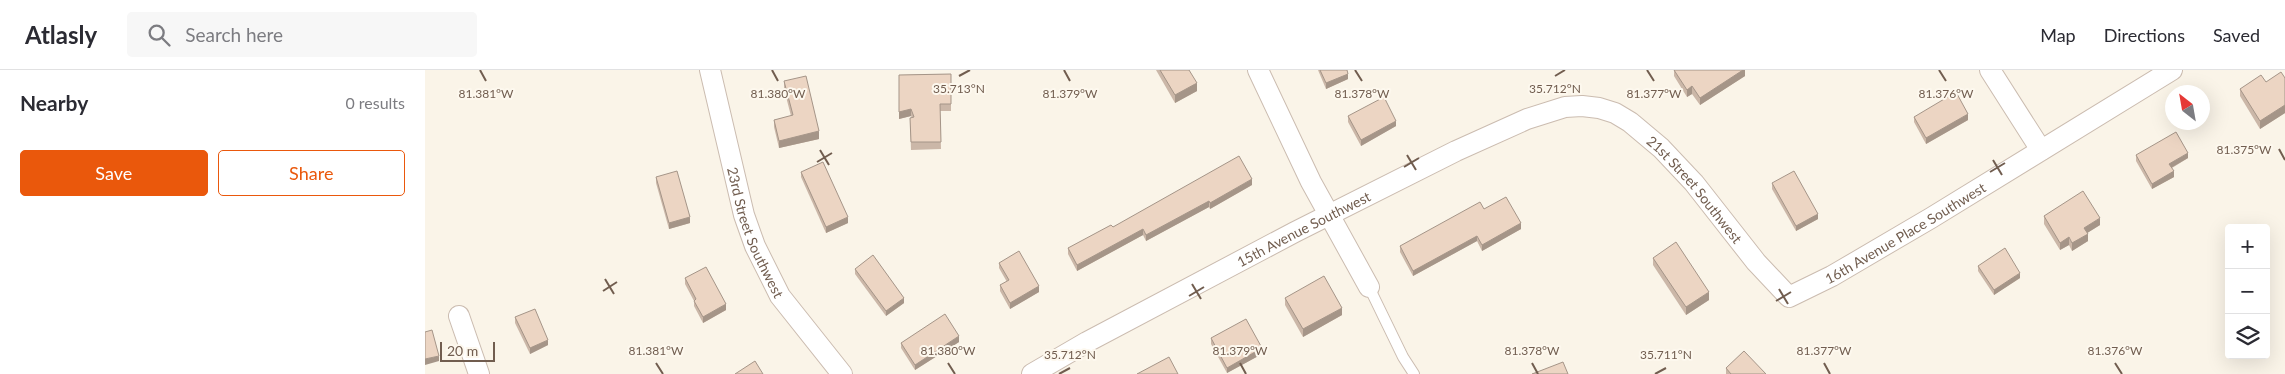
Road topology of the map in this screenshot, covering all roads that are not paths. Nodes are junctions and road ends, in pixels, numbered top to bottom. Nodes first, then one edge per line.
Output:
1 (710, 70) edge
2 (1258, 70) edge
3 (1990, 70) edge
4 (2172, 70) edge
5 (1582, 106) joint
6 (2041, 150) junction
7 (1329, 215) junction
8 (1369, 287) joint
9 (1789, 297) joint
10 (459, 316) dead end
11 (479, 374) edge
12 (843, 374) edge
13 (1032, 374) edge
14 (1414, 374) edge

1 - 12 street, 23rd Street Southwest
2 - 7 street
3 - 6 street
4 - 6 street, 16th Avenue Place Southwest
5 - 7 street, 15th Avenue Southwest
5 - 9 street, 21st Street Southwest
6 - 9 street, 16th Avenue Place Southwest
7 - 8 street
7 - 13 street, 15th Avenue Southwest
8 - 14 lane
10 - 11 street

